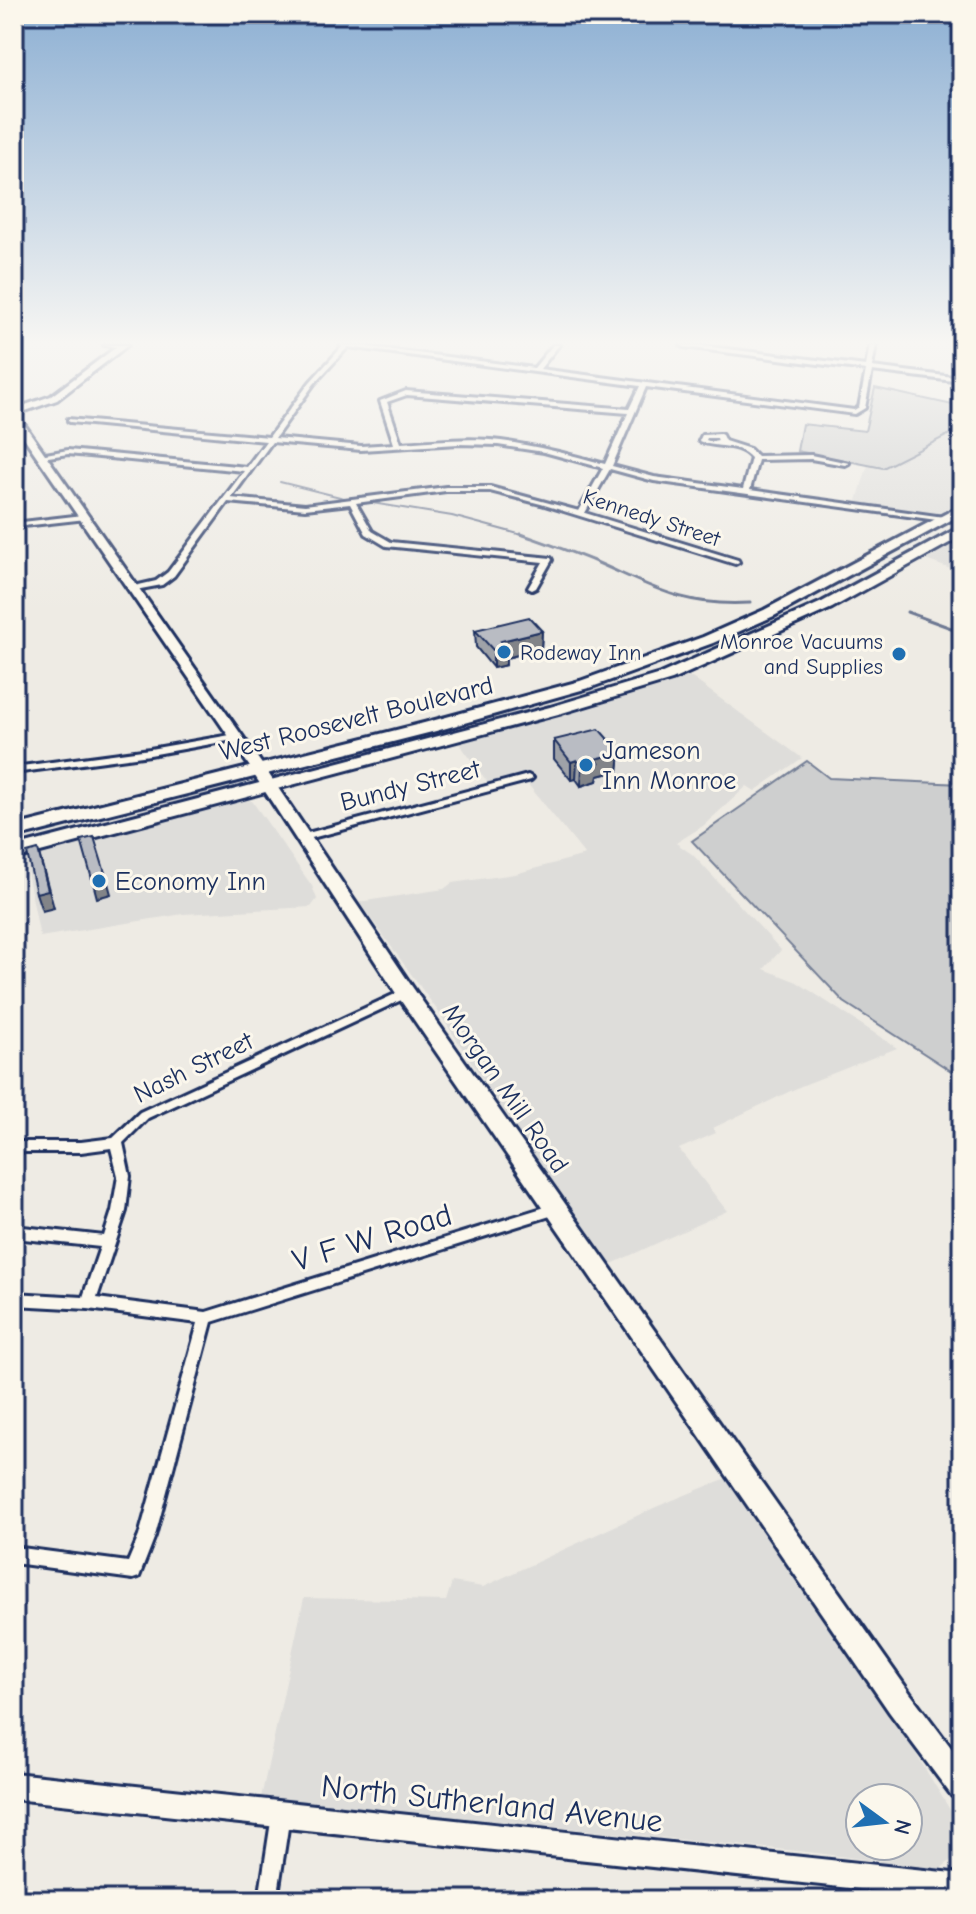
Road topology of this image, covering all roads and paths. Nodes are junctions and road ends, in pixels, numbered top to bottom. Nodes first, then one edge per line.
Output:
1 (28, 434) edge
2 (213, 434) edge
3 (274, 434) edge
4 (394, 434) edge
5 (621, 434) edge
6 (270, 440) junction
7 (722, 442) dead end
8 (398, 446) junction
9 (42, 456) junction
10 (755, 458) junction
11 (845, 463) dead end
12 (608, 466) junction
13 (248, 469) junction
14 (746, 492) junction
15 (225, 500) junction
16 (353, 503) junction
17 (962, 509) edge
18 (581, 514) junction
19 (83, 517) junction
20 (944, 519) junction
21 (14, 525) edge
22 (962, 530) edge
23 (902, 542) junction
24 (735, 562) dead end
25 (865, 583) junction
26 (532, 588) dead end
27 (133, 589) junction
28 (816, 610) junction
29 (236, 737) junction
30 (14, 770) edge
31 (264, 778) junction
32 (528, 778) dead end
33 (14, 832) edge
34 (304, 837) junction
35 (14, 853) edge
36 (406, 993) junction
37 (116, 1142) junction
38 (14, 1147) edge
39 (555, 1209) junction
40 (14, 1232) edge
41 (108, 1242) junction
42 (14, 1299) edge
43 (88, 1303) junction
44 (206, 1318) junction
45 (14, 1555) edge
46 (14, 1786) edge
47 (962, 1786) edge
48 (281, 1815) junction
49 (962, 1887) edge
50 (268, 1900) edge

1 - 9 main road, Morgan Mill Road
2 - 6 street
3 - 6 street
4 - 8 street
5 - 12 street
6 - 8 street
6 - 13 street
7 - 10 street
8 - 12 street
9 - 13 street
9 - 19 main road, Morgan Mill Road
10 - 11 street
10 - 14 street
12 - 14 street
12 - 18 street
13 - 15 street
14 - 20 street
15 - 16 street, Kennedy Street
15 - 27 street
16 - 18 street, Kennedy Street
16 - 26 street
17 - 20 highway, West Roosevelt Boulevard
18 - 24 street, Kennedy Street
19 - 21 street
19 - 27 main road, Morgan Mill Road
20 - 23 highway, West Roosevelt Boulevard
20 - 25 highway
22 - 25 highway, West Roosevelt Boulevard
23 - 28 highway
23 - 31 highway, West Roosevelt Boulevard
25 - 28 highway, West Roosevelt Boulevard
27 - 29 main road, Morgan Mill Road
28 - 31 highway, West Roosevelt Boulevard
29 - 30 street
29 - 31 main road, Morgan Mill Road
31 - 33 highway, West Roosevelt Boulevard
31 - 34 main road, Morgan Mill Road
31 - 35 highway, West Roosevelt Boulevard
32 - 34 street, Bundy Street
34 - 36 main road, Morgan Mill Road
36 - 37 street, Nash Street
36 - 39 main road, Morgan Mill Road
37 - 38 street
37 - 41 street
39 - 44 street, V F W Road
39 - 47 main road, Morgan Mill Road
40 - 41 street
41 - 43 street
42 - 43 street
43 - 44 street
44 - 45 street
46 - 48 main road, North Sutherland Avenue
48 - 49 main road, North Sutherland Avenue
48 - 50 street

